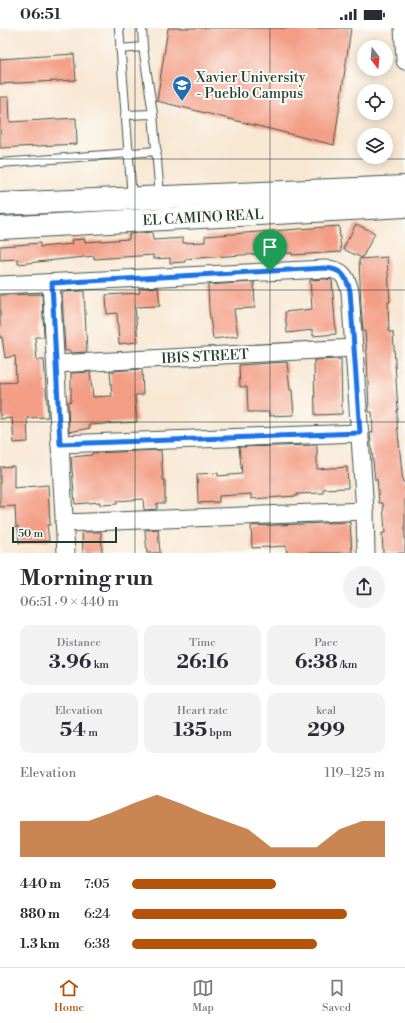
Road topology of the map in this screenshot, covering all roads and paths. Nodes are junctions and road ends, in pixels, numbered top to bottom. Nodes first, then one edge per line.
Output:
1 (119, 28) edge
2 (142, 28) edge
3 (403, 28) edge
4 (143, 47) junction
5 (120, 49) junction
6 (405, 61) edge
7 (125, 114) junction
8 (153, 114) junction
9 (157, 151) junction
10 (128, 153) junction
11 (0, 162) edge
12 (405, 193) edge
13 (160, 196) junction
14 (132, 198) junction
15 (0, 204) edge
16 (206, 206) junction
17 (0, 228) edge
18 (52, 283) junction
19 (0, 285) edge
20 (354, 348) junction
21 (56, 364) junction
22 (360, 433) junction
23 (60, 444) junction
24 (365, 511) junction
25 (64, 523) junction
26 (66, 553) edge
27 (366, 553) edge

1 - 5 lane
2 - 4 lane
3 - 6 street
4 - 5 lane
4 - 8 lane
5 - 7 lane
7 - 8 lane
7 - 10 lane
8 - 9 lane
9 - 10 lane
9 - 13 lane
10 - 11 lane
10 - 14 lane
12 - 16 street, EL CAMINO REAL
13 - 14 street, EL CAMINO REAL
13 - 16 street, EL CAMINO REAL
14 - 15 street, EL CAMINO REAL
16 - 17 street, EL CAMINO REAL
18 - 19 street
18 - 20 street
18 - 21 street
20 - 21 street, IBIS STREET
20 - 22 street
21 - 23 street
22 - 23 street
22 - 24 street
23 - 25 street
24 - 25 street
24 - 27 street
25 - 26 street

